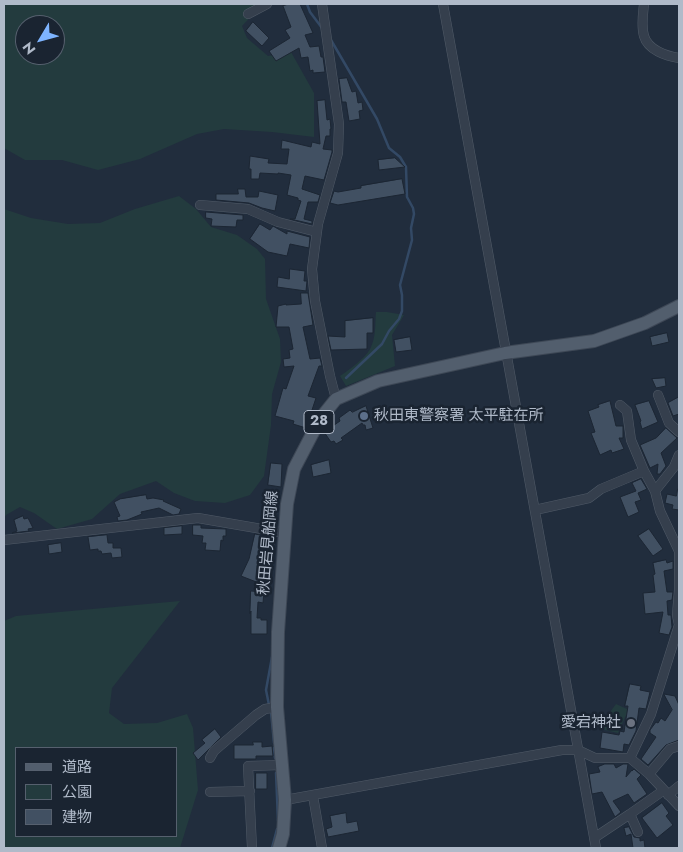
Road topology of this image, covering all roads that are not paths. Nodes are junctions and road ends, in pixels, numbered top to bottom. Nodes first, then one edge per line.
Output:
1 (268, 4) edge
2 (322, 4) edge
3 (443, 4) edge
4 (644, 4) edge
5 (248, 14) dead end
6 (679, 58) edge
7 (200, 205) dead end
8 (316, 232) junction
9 (679, 307) edge
10 (505, 353) junction
11 (658, 395) dead end
12 (336, 399) junction
13 (620, 405) dead end
14 (679, 432) edge
15 (679, 455) edge
16 (644, 471) junction
17 (656, 491) junction
18 (535, 510) junction
19 (285, 533) junction
20 (4, 540) edge
21 (679, 625) edge
22 (277, 708) junction
23 (679, 746) edge
24 (578, 750) junction
25 (210, 758) dead end
26 (630, 758) junction
27 (282, 765) junction
28 (649, 774) junction
29 (679, 786) edge
30 (250, 791) junction
31 (210, 792) dead end
32 (666, 793) junction
33 (312, 796) junction
34 (285, 800) junction
35 (679, 806) edge
36 (630, 814) junction
37 (638, 832) dead end
38 (594, 838) junction
39 (252, 848) edge
40 (279, 848) edge
41 (322, 848) edge
42 (596, 848) edge

1 - 5 street
2 - 8 street
3 - 10 street
4 - 6 street
7 - 8 street
8 - 12 street
9 - 10 main road, 秋田岩見船岡線 / 28
10 - 12 main road, 秋田岩見船岡線 / 28
10 - 18 street
11 - 14 street
12 - 19 main road, 秋田岩見船岡線 / 28
13 - 16 street
15 - 17 street
16 - 17 street
16 - 18 street
17 - 21 street
18 - 24 street
19 - 20 street
19 - 22 main road, 秋田岩見船岡線 / 28
21 - 26 street
22 - 25 street
22 - 27 main road, 秋田岩見船岡線 / 28
23 - 28 street
24 - 26 street
24 - 33 street
24 - 38 street
26 - 28 street
27 - 30 street
27 - 34 main road, 秋田岩見船岡線 / 28
28 - 32 street
29 - 32 street
30 - 31 street
30 - 39 street
32 - 35 street
32 - 36 street
33 - 34 street
33 - 41 street
34 - 40 main road, 秋田岩見船岡線 / 28
36 - 37 street
36 - 38 street
38 - 42 street

